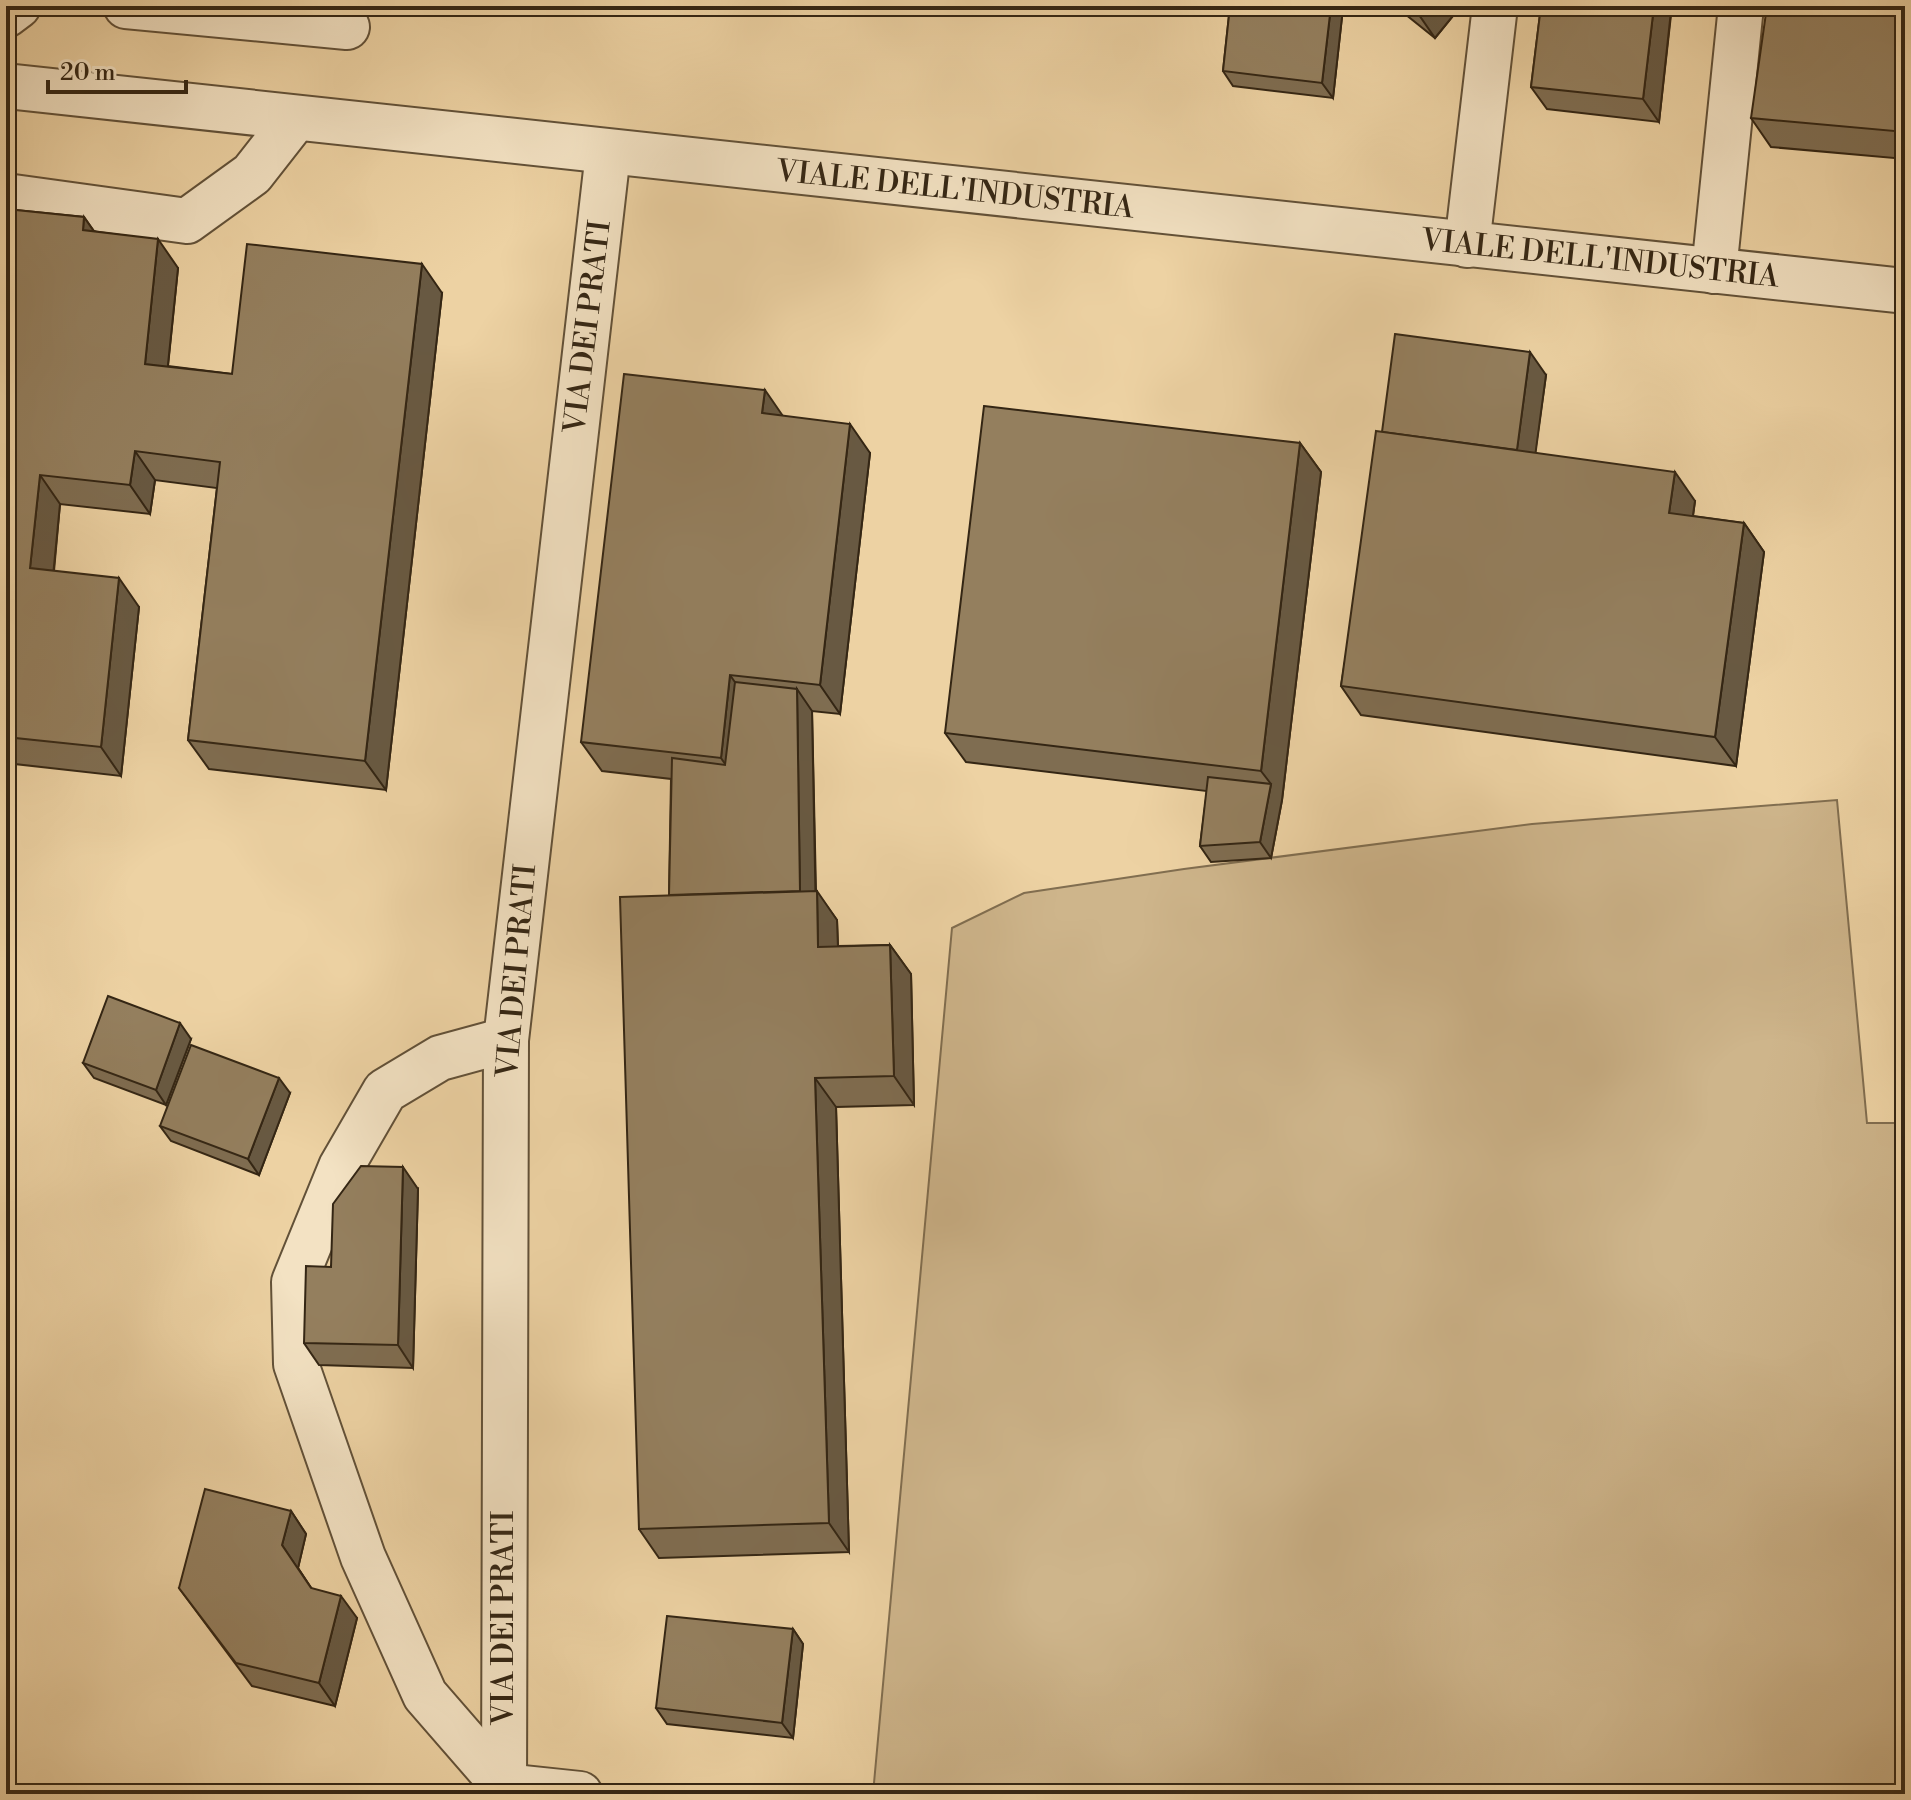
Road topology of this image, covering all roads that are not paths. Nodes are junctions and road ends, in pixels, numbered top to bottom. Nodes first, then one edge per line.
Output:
1 (18, 6) edge
2 (126, 6) edge
3 (1495, 6) edge
4 (1741, 6) edge
5 (6, 15) edge
6 (347, 27) dead end
7 (6, 86) edge
8 (295, 119) junction
9 (608, 153) junction
10 (6, 196) edge
11 (1467, 245) junction
12 (1714, 271) junction
13 (1905, 291) edge
14 (506, 1040) junction
15 (504, 1790) edge
16 (580, 1794) edge

1 - 5 street
2 - 6 street
3 - 11 street
4 - 12 street
7 - 8 street, VIALE DELL'INDUSTRIA
8 - 9 street, VIALE DELL'INDUSTRIA
8 - 10 street
9 - 11 street, VIALE DELL'INDUSTRIA
9 - 14 street, VIA DEI PRATI
11 - 12 street, VIALE DELL'INDUSTRIA
12 - 13 street, VIALE DELL'INDUSTRIA
14 - 15 street, VIA DEI PRATI
14 - 15 street
15 - 16 street

